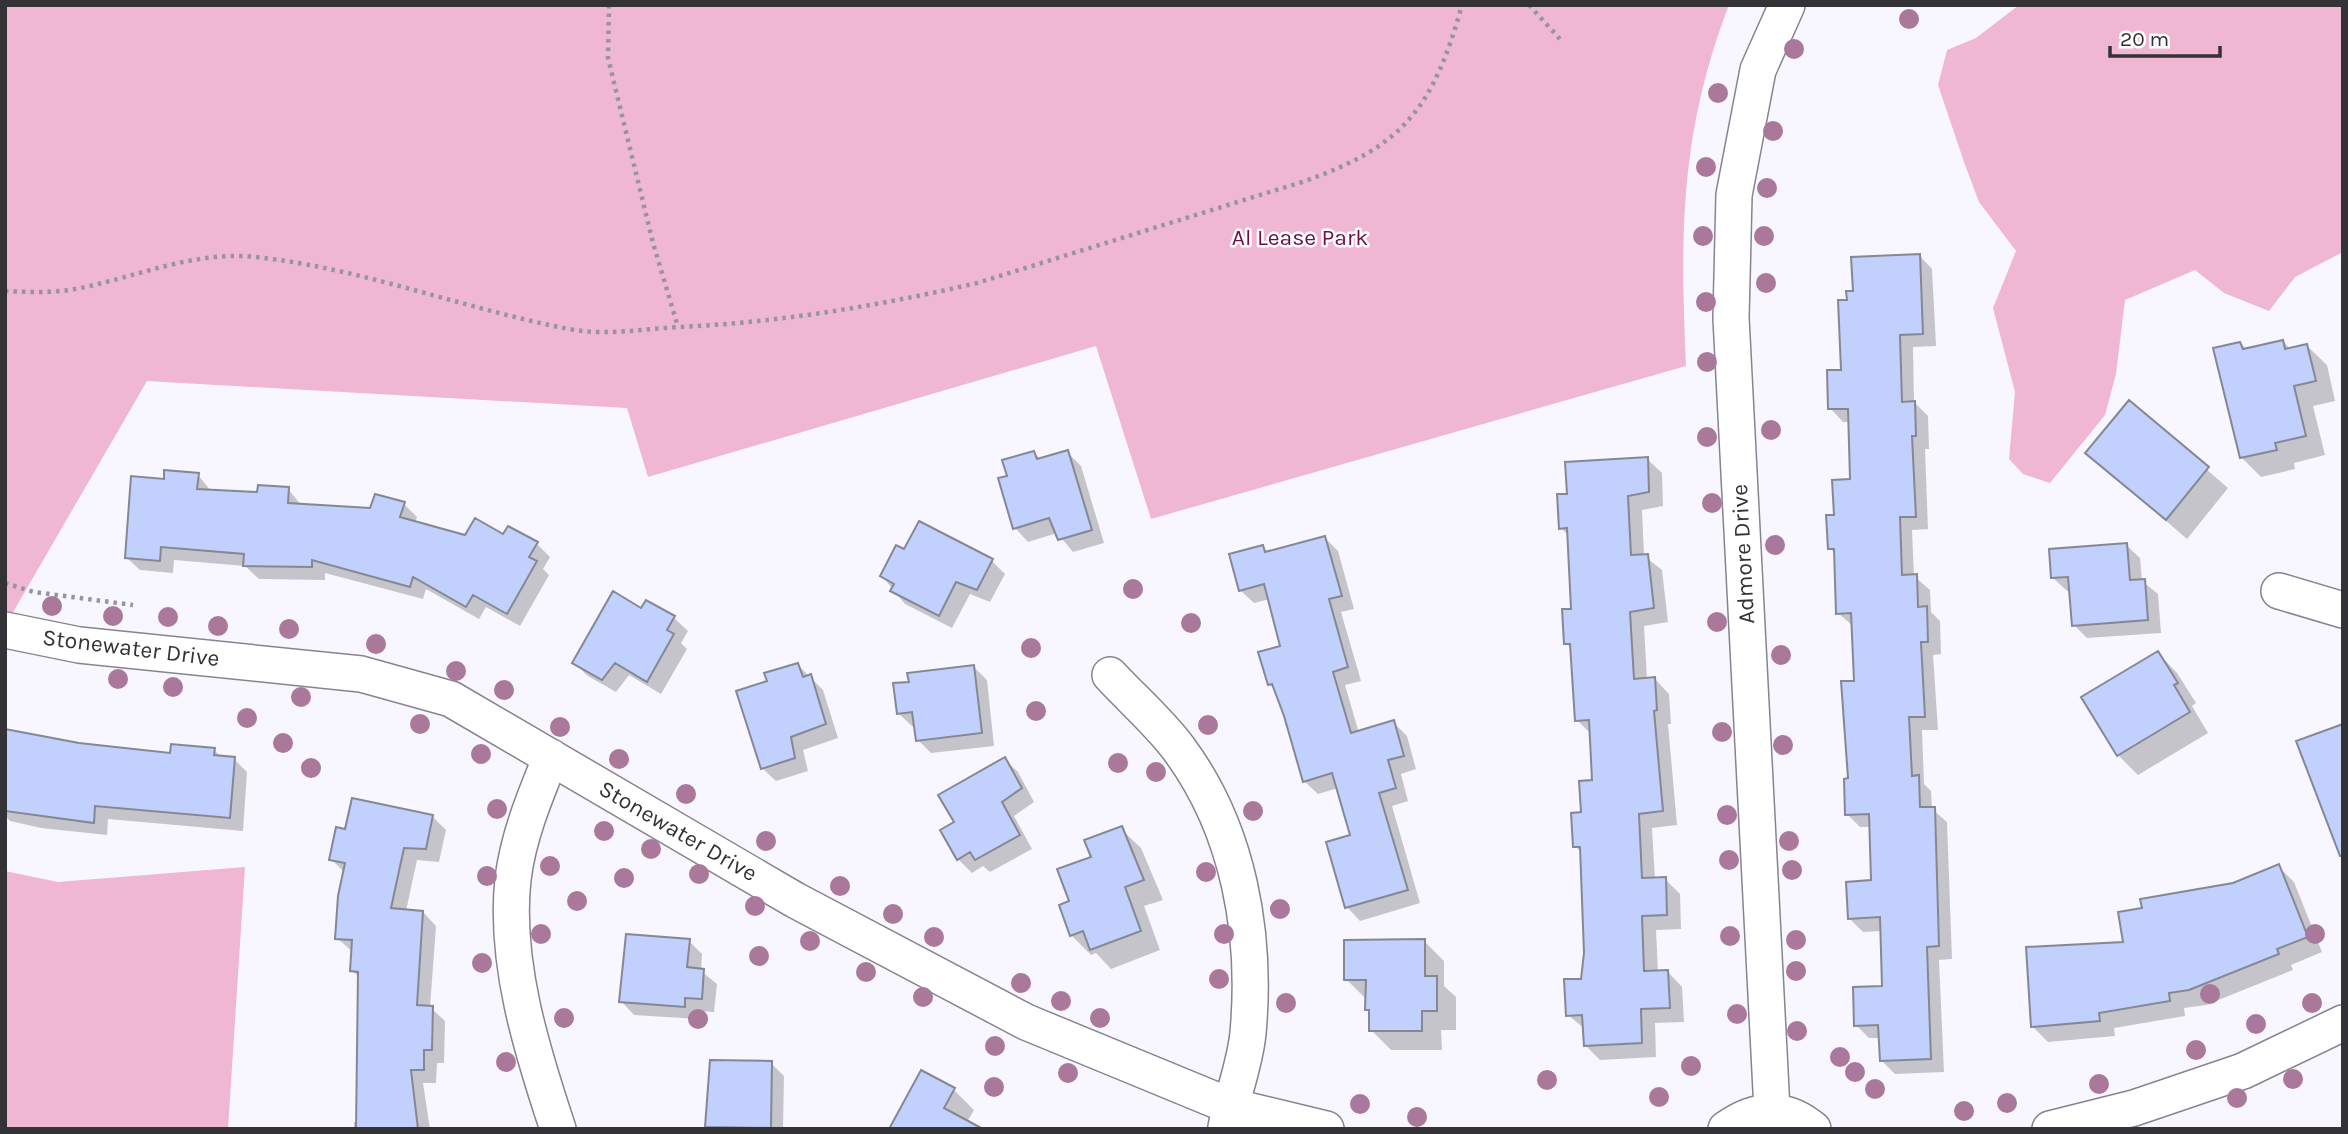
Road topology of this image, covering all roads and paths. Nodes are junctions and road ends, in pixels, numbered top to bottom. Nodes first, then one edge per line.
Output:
1 (609, 5) edge
2 (1462, 5) edge
3 (1529, 5) edge
4 (1787, 5) edge
5 (1560, 39) dead end
6 (5, 291) edge
7 (678, 327) junction
8 (5, 583) edge
9 (2279, 591) dead end
10 (133, 605) dead end
11 (2343, 610) edge
12 (5, 629) edge
13 (1110, 675) dead end
14 (551, 757) junction
15 (2343, 1023) edge
16 (1772, 1110) junction
17 (1228, 1117) edge
18 (558, 1129) edge
19 (1325, 1129) edge
20 (1726, 1129) edge
21 (1813, 1129) edge
22 (2050, 1129) edge

1 - 7 path
2 - 7 path
3 - 5 path
4 - 16 street, Admore Drive
6 - 7 path
8 - 10 path
9 - 11 street
12 - 14 street, Stonewater Drive
13 - 17 street
14 - 17 street, Stonewater Drive
14 - 18 street
15 - 22 street
16 - 20 street
16 - 21 street
17 - 19 street, Stonewater Drive

